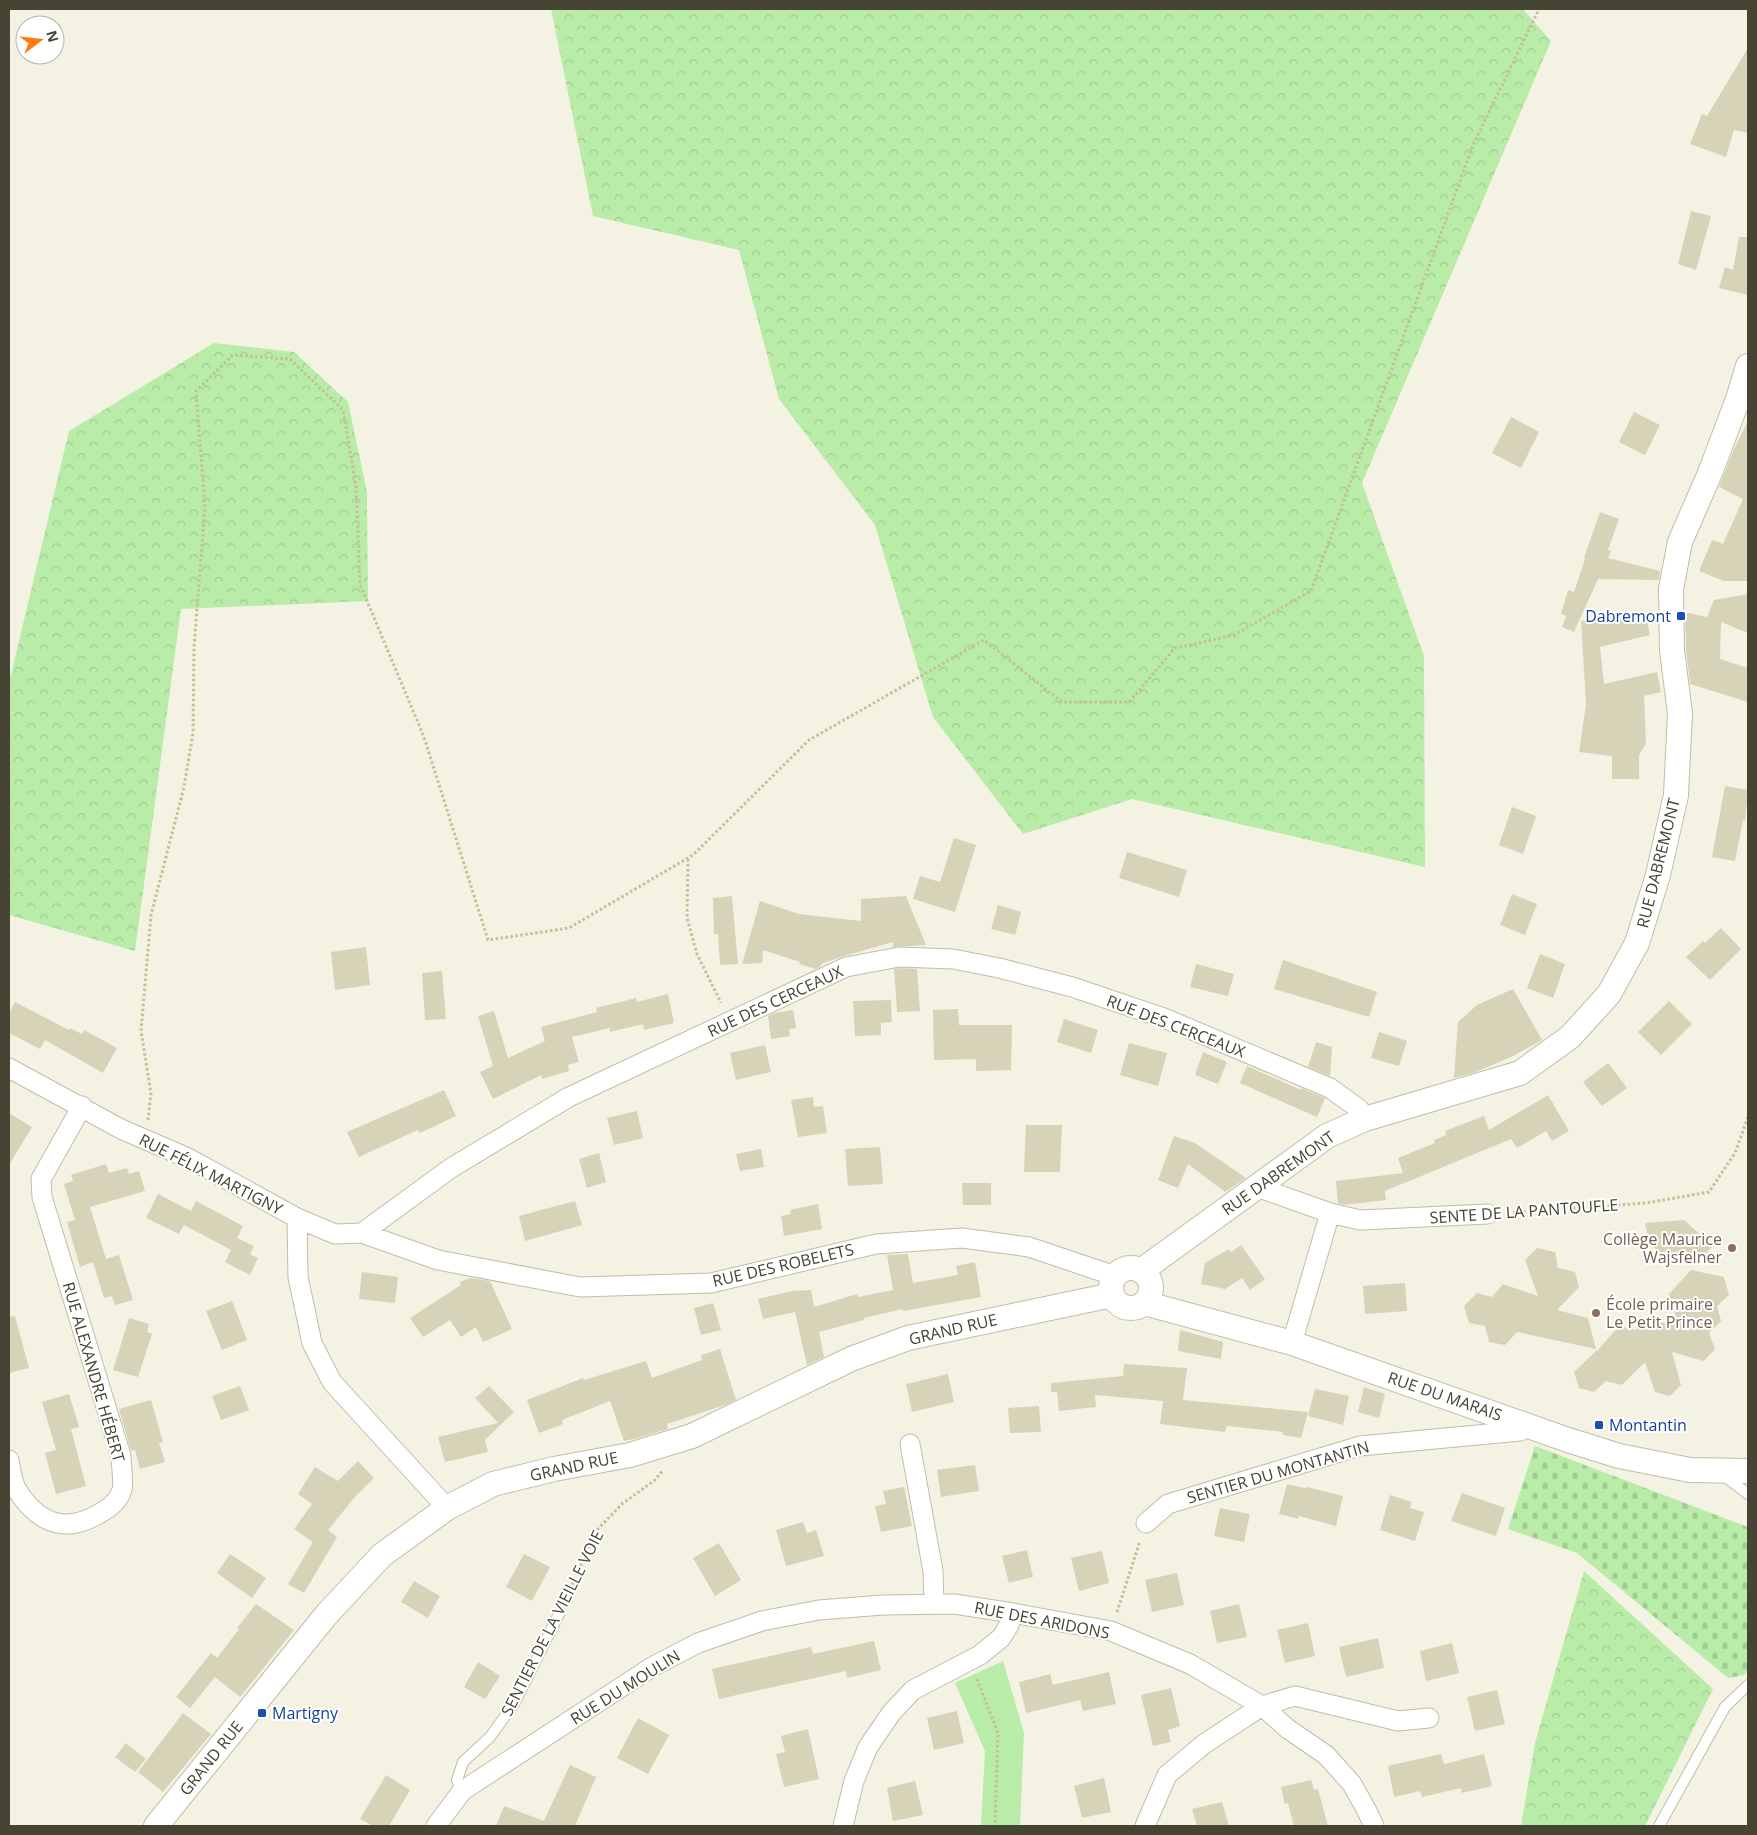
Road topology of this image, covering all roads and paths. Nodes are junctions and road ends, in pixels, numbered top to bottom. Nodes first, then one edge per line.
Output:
1 (1539, 9) edge
2 (1748, 366) edge
3 (1743, 402) edge
4 (688, 858) junction
5 (729, 1022) junction
6 (9, 1068) edge
7 (82, 1106) junction
8 (1748, 1117) edge
9 (1365, 1119) junction
10 (146, 1140) junction
11 (1257, 1187) junction
12 (1330, 1213) junction
13 (1488, 1214) joint
14 (297, 1218) junction
15 (362, 1233) junction
16 (1141, 1271) junction
17 (1114, 1285) junction
18 (1144, 1303) junction
19 (1292, 1343) junction
20 (1530, 1426) junction
21 (680, 1439) junction
22 (910, 1444) dead end
23 (9, 1460) edge
24 (1716, 1471) junction
25 (1748, 1471) edge
26 (1748, 1494) edge
27 (447, 1508) junction
28 (1146, 1523) joint
29 (934, 1603) junction
30 (560, 1612) joint
31 (1013, 1613) junction
32 (1111, 1631) junction
33 (970, 1660) junction
34 (1748, 1685) edge
35 (1262, 1706) junction
36 (1429, 1718) dead end
37 (462, 1791) junction
38 (156, 1826) edge
39 (436, 1826) edge
40 (843, 1826) edge
41 (995, 1826) edge
42 (1145, 1826) edge
43 (1374, 1826) edge
44 (1659, 1826) edge

1 - 4 path
2 - 3 street, RUE DABREMONT
3 - 9 street, RUE DABREMONT
4 - 5 path
4 - 10 path
5 - 9 street, RUE DES CERCEAUX
5 - 15 street, RUE DES CERCEAUX
6 - 7 street, RUE FÉLIX MARTIGNY
7 - 10 street, RUE FÉLIX MARTIGNY
7 - 23 street, RUE ALEXANDRE HÉBERT
8 - 13 path, SENTE DE LA PANTOUFLE
9 - 11 street, RUE DABREMONT
10 - 14 street, RUE FÉLIX MARTIGNY
11 - 12 street, SENTE DE LA PANTOUFLE
11 - 16 street, RUE DABREMONT
12 - 13 street, SENTE DE LA PANTOUFLE
12 - 19 street
14 - 15 street
14 - 27 street, RUE FÉLIX MARTIGNY
15 - 17 street, RUE DES ROBELETS
16 - 17 street
16 - 18 street
17 - 18 street
17 - 21 street, GRAND RUE
18 - 19 street, RUE DU MARAIS
19 - 20 street, RUE DU MARAIS
20 - 24 street, RUE DU MARAIS
20 - 28 street, SENTIER DU MONTANTIN
21 - 27 street, GRAND RUE
21 - 30 path, SENTIER DE LA VIEILLE VOIE
22 - 29 street
24 - 25 street, RUE DU MARAIS
24 - 26 lane
27 - 38 street, GRAND RUE
28 - 32 path
29 - 31 street, RUE DES ARIDONS
29 - 37 street, RUE DU MOULIN
30 - 37 lane, SENTIER DE LA VIEILLE VOIE
31 - 32 street, RUE DES ARIDONS
31 - 33 street
32 - 35 street, RUE DES ARIDONS
33 - 40 street
33 - 41 path
34 - 44 lane
35 - 36 street
35 - 42 street
35 - 43 street, RUE DES ARIDONS
37 - 39 street, RUE DU MOULIN

